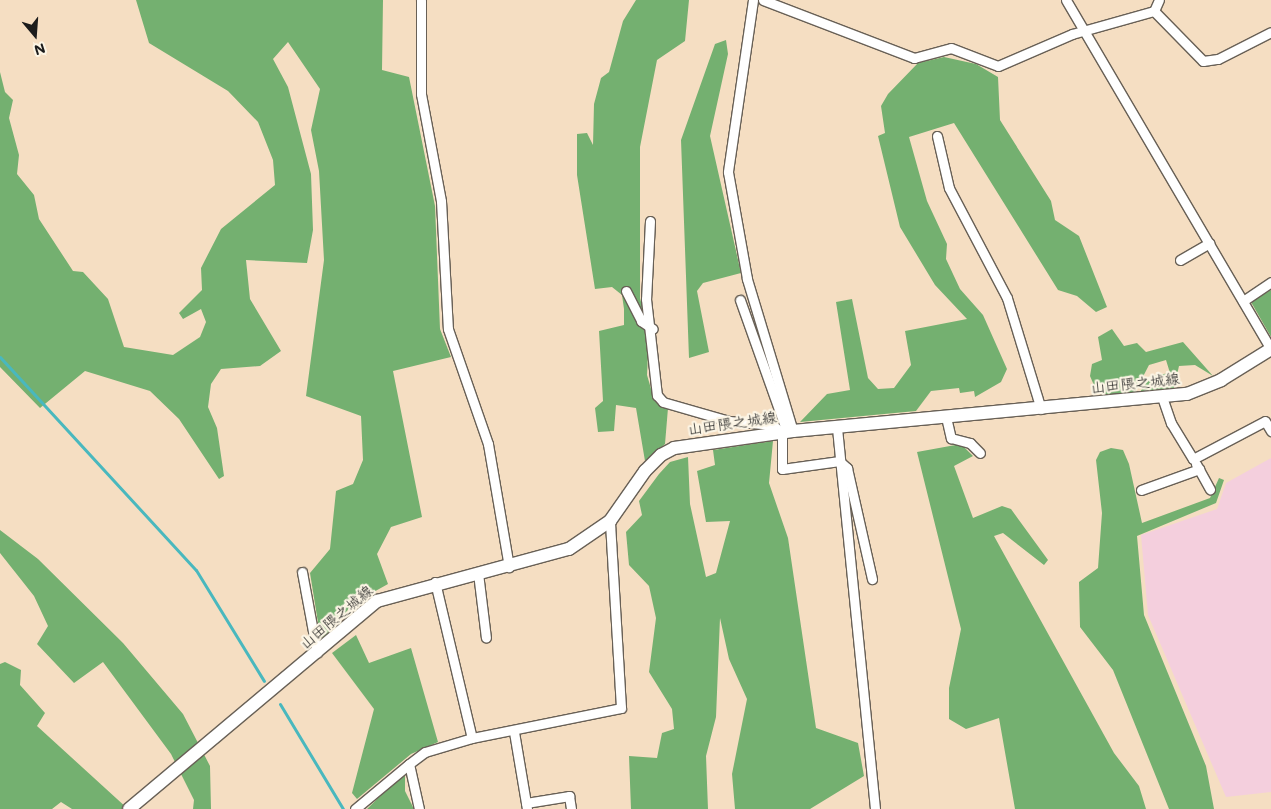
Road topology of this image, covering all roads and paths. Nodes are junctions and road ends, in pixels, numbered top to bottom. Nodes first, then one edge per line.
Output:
1 (421, 0) edge
2 (753, 0) edge
3 (763, 0) edge
4 (1066, 0) edge
5 (1159, 0) edge
6 (1154, 11) junction
7 (1084, 31) junction
8 (1271, 32) edge
9 (937, 136) dead end
10 (650, 221) dead end
11 (1209, 243) junction
12 (1180, 260) dead end
13 (1271, 282) edge
14 (626, 291) dead end
15 (740, 300) dead end
16 (1243, 301) junction
17 (653, 329) junction
18 (1271, 349) edge
19 (1162, 397) junction
20 (1041, 409) junction
21 (946, 417) junction
22 (837, 428) junction
23 (1271, 431) edge
24 (787, 432) junction
25 (980, 453) dead end
26 (1193, 459) junction
27 (839, 461) junction
28 (1199, 469) junction
29 (1210, 489) dead end
30 (1141, 490) dead end
31 (610, 521) junction
32 (508, 568) junction
33 (302, 572) dead end
34 (478, 573) junction
35 (872, 579) dead end
36 (435, 582) junction
37 (486, 638) dead end
38 (317, 653) junction
39 (514, 732) junction
40 (472, 738) junction
41 (409, 764) junction
42 (526, 806) edge
43 (129, 809) edge
44 (355, 809) edge
45 (419, 809) edge
46 (571, 809) edge
47 (876, 809) edge

1 - 32 street
2 - 24 street
3 - 7 street
4 - 7 street
5 - 6 street
6 - 7 street
6 - 8 street
7 - 11 street
9 - 20 street
10 - 17 street
11 - 12 street
11 - 16 street
13 - 16 street
14 - 17 street
15 - 24 street
16 - 18 street
17 - 24 street
18 - 19 main road, 山田隈之城線
19 - 20 main road, 山田隈之城線
19 - 26 street
20 - 21 main road, 山田隈之城線
21 - 22 main road, 山田隈之城線
21 - 25 street
22 - 24 main road, 山田隈之城線
22 - 27 street
23 - 26 street
24 - 27 street
24 - 31 main road, 山田隈之城線
26 - 28 street
27 - 35 street
27 - 47 street
28 - 29 street
28 - 30 street
31 - 32 main road, 山田隈之城線
31 - 39 street
32 - 34 main road, 山田隈之城線
33 - 38 street
34 - 36 main road, 山田隈之城線
34 - 37 street
36 - 38 main road, 山田隈之城線
36 - 40 street
38 - 43 main road, 山田隈之城線
39 - 40 street
39 - 42 street
40 - 41 street
41 - 44 street
41 - 45 street
42 - 46 street

